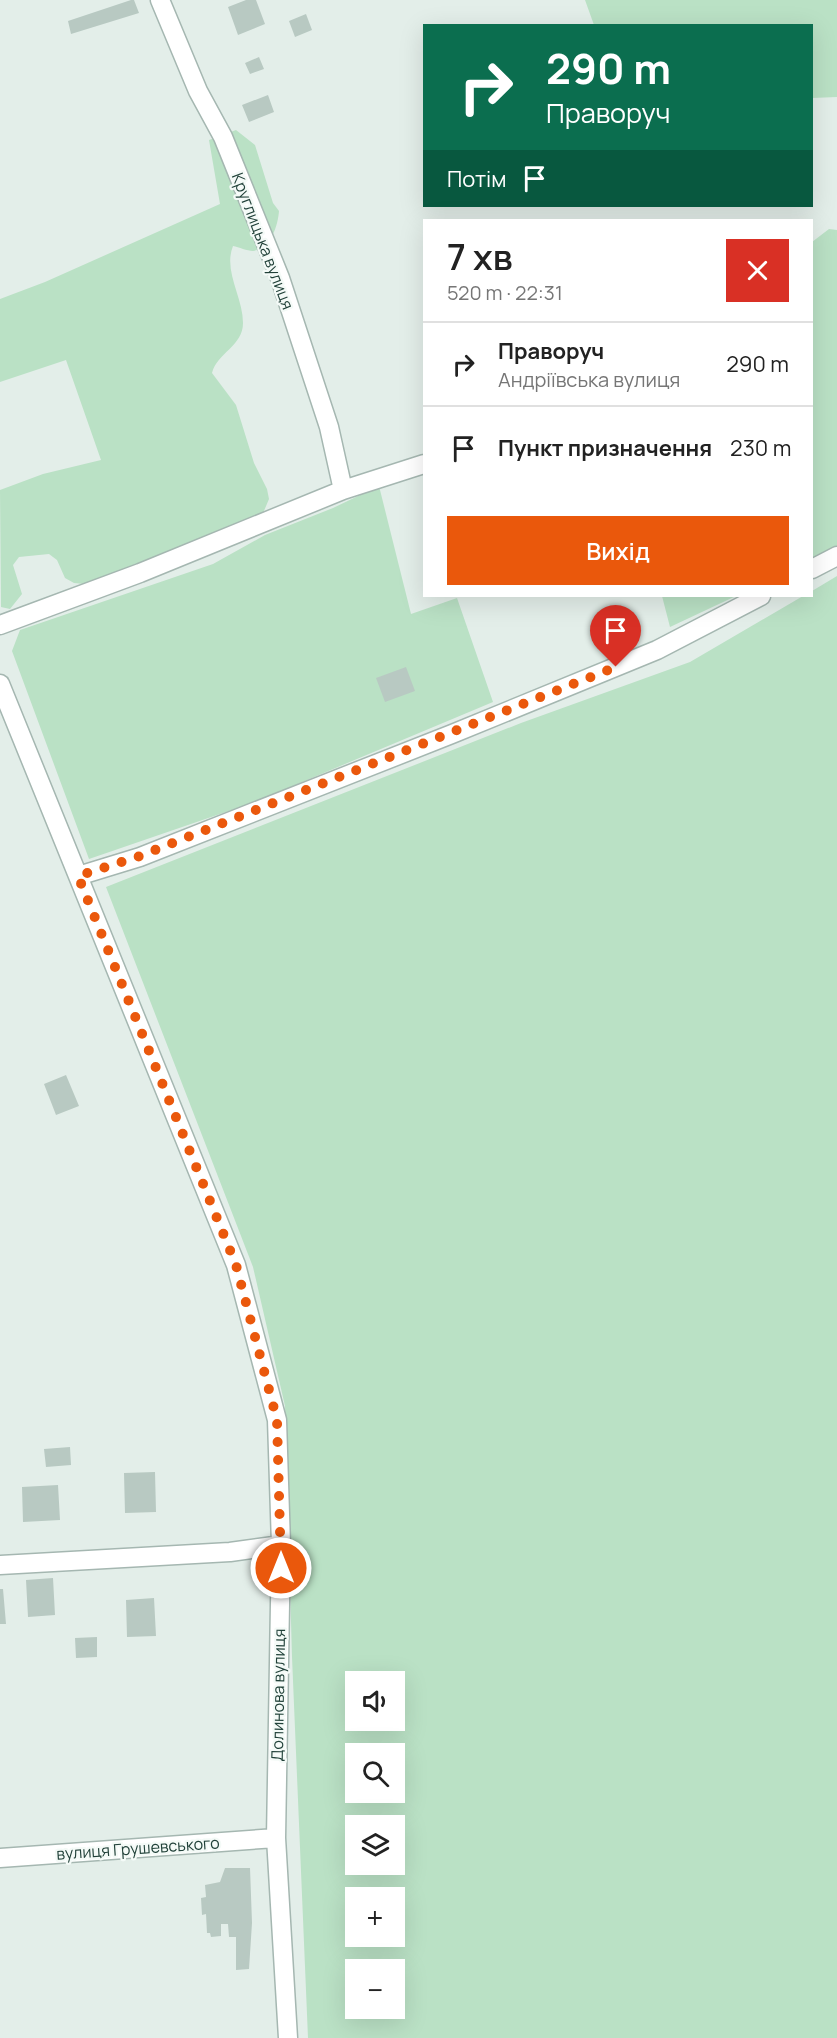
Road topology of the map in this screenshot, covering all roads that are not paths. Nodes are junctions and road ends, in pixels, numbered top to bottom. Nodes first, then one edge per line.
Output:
1 (160, 0) edge
2 (423, 464) edge
3 (343, 490) junction
4 (837, 556) edge
5 (813, 568) edge
6 (759, 597) edge
7 (0, 625) edge
8 (0, 684) edge
9 (78, 876) junction
10 (281, 1545) junction
11 (0, 1565) edge
12 (276, 1838) junction
13 (0, 1858) edge
14 (288, 2038) edge

1 - 3 street, Круглицька вулиця
2 - 3 street
3 - 7 street
4 - 5 street
6 - 9 street
8 - 9 street, Долинова вулиця
9 - 10 street, Долинова вулиця
10 - 11 street
10 - 12 street, Долинова вулиця
12 - 13 street, вулиця Грушевського
12 - 14 street, Долинова вулиця

